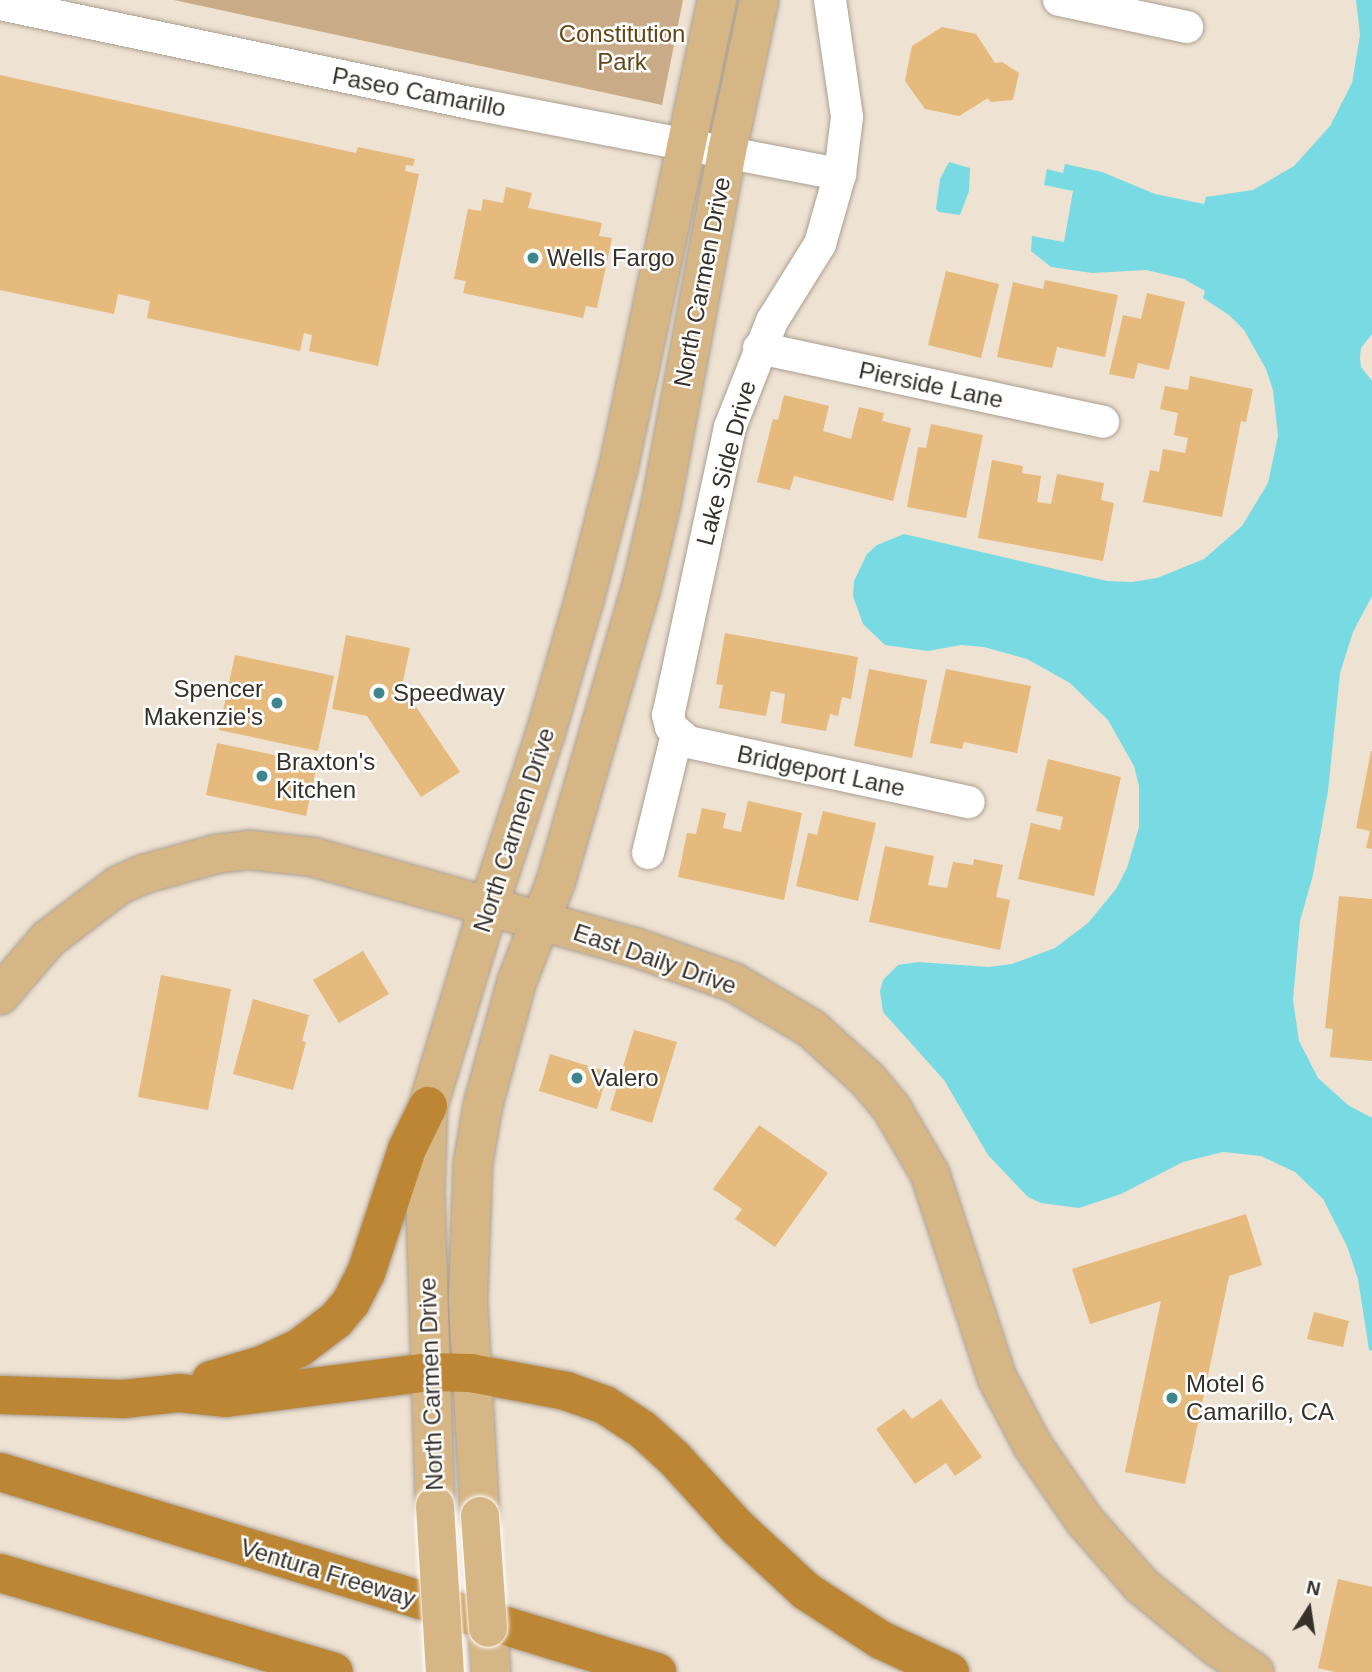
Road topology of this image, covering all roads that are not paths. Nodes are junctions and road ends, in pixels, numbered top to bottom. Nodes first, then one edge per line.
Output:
1 (717, 0) edge
2 (759, 0) edge
3 (830, 0) edge
4 (1059, 0) edge
5 (0, 4) edge
6 (1187, 27) dead end
7 (688, 144) junction
8 (727, 152) junction
9 (840, 174) junction
10 (759, 348) junction
11 (1103, 422) dead end
12 (677, 734) junction
13 (968, 802) dead end
14 (648, 853) dead end
15 (488, 908) junction
16 (540, 921) junction
17 (0, 995) edge
18 (428, 1105) junction
19 (430, 1372) junction
20 (471, 1373) junction
21 (179, 1393) junction
22 (0, 1395) edge
23 (0, 1472) edge
24 (0, 1573) edge
25 (0, 1592) edge
26 (196, 1633) junction
27 (334, 1672) edge
28 (445, 1672) edge
29 (491, 1672) edge
30 (657, 1672) edge
31 (950, 1672) edge
32 (1254, 1672) edge

1 - 7 main road, North Carmen Drive
2 - 8 main road, North Carmen Drive
3 - 9 street, Lake Side Drive
4 - 6 street
5 - 7 street, Paseo Camarillo
7 - 8 street, Paseo Camarillo
7 - 15 main road, North Carmen Drive
8 - 9 street, Paseo Camarillo
8 - 16 main road, North Carmen Drive
9 - 10 street, Lake Side Drive
10 - 11 street, Pierside Lane
10 - 12 street, Lake Side Drive
12 - 13 street, Bridgeport Lane
12 - 14 street
15 - 16 main road, East Daily Drive
15 - 17 main road, East Daily Drive
15 - 18 main road, North Carmen Drive
16 - 20 main road, North Carmen Drive
16 - 32 main road, East Daily Drive
18 - 19 main road, North Carmen Drive
18 - 21 highway
19 - 20 highway
19 - 21 highway
19 - 28 main road, North Carmen Drive, bridge
20 - 29 main road, North Carmen Drive, bridge
20 - 31 highway
21 - 22 highway
23 - 30 highway, Ventura Freeway
24 - 26 highway
25 - 26 highway
26 - 27 highway

